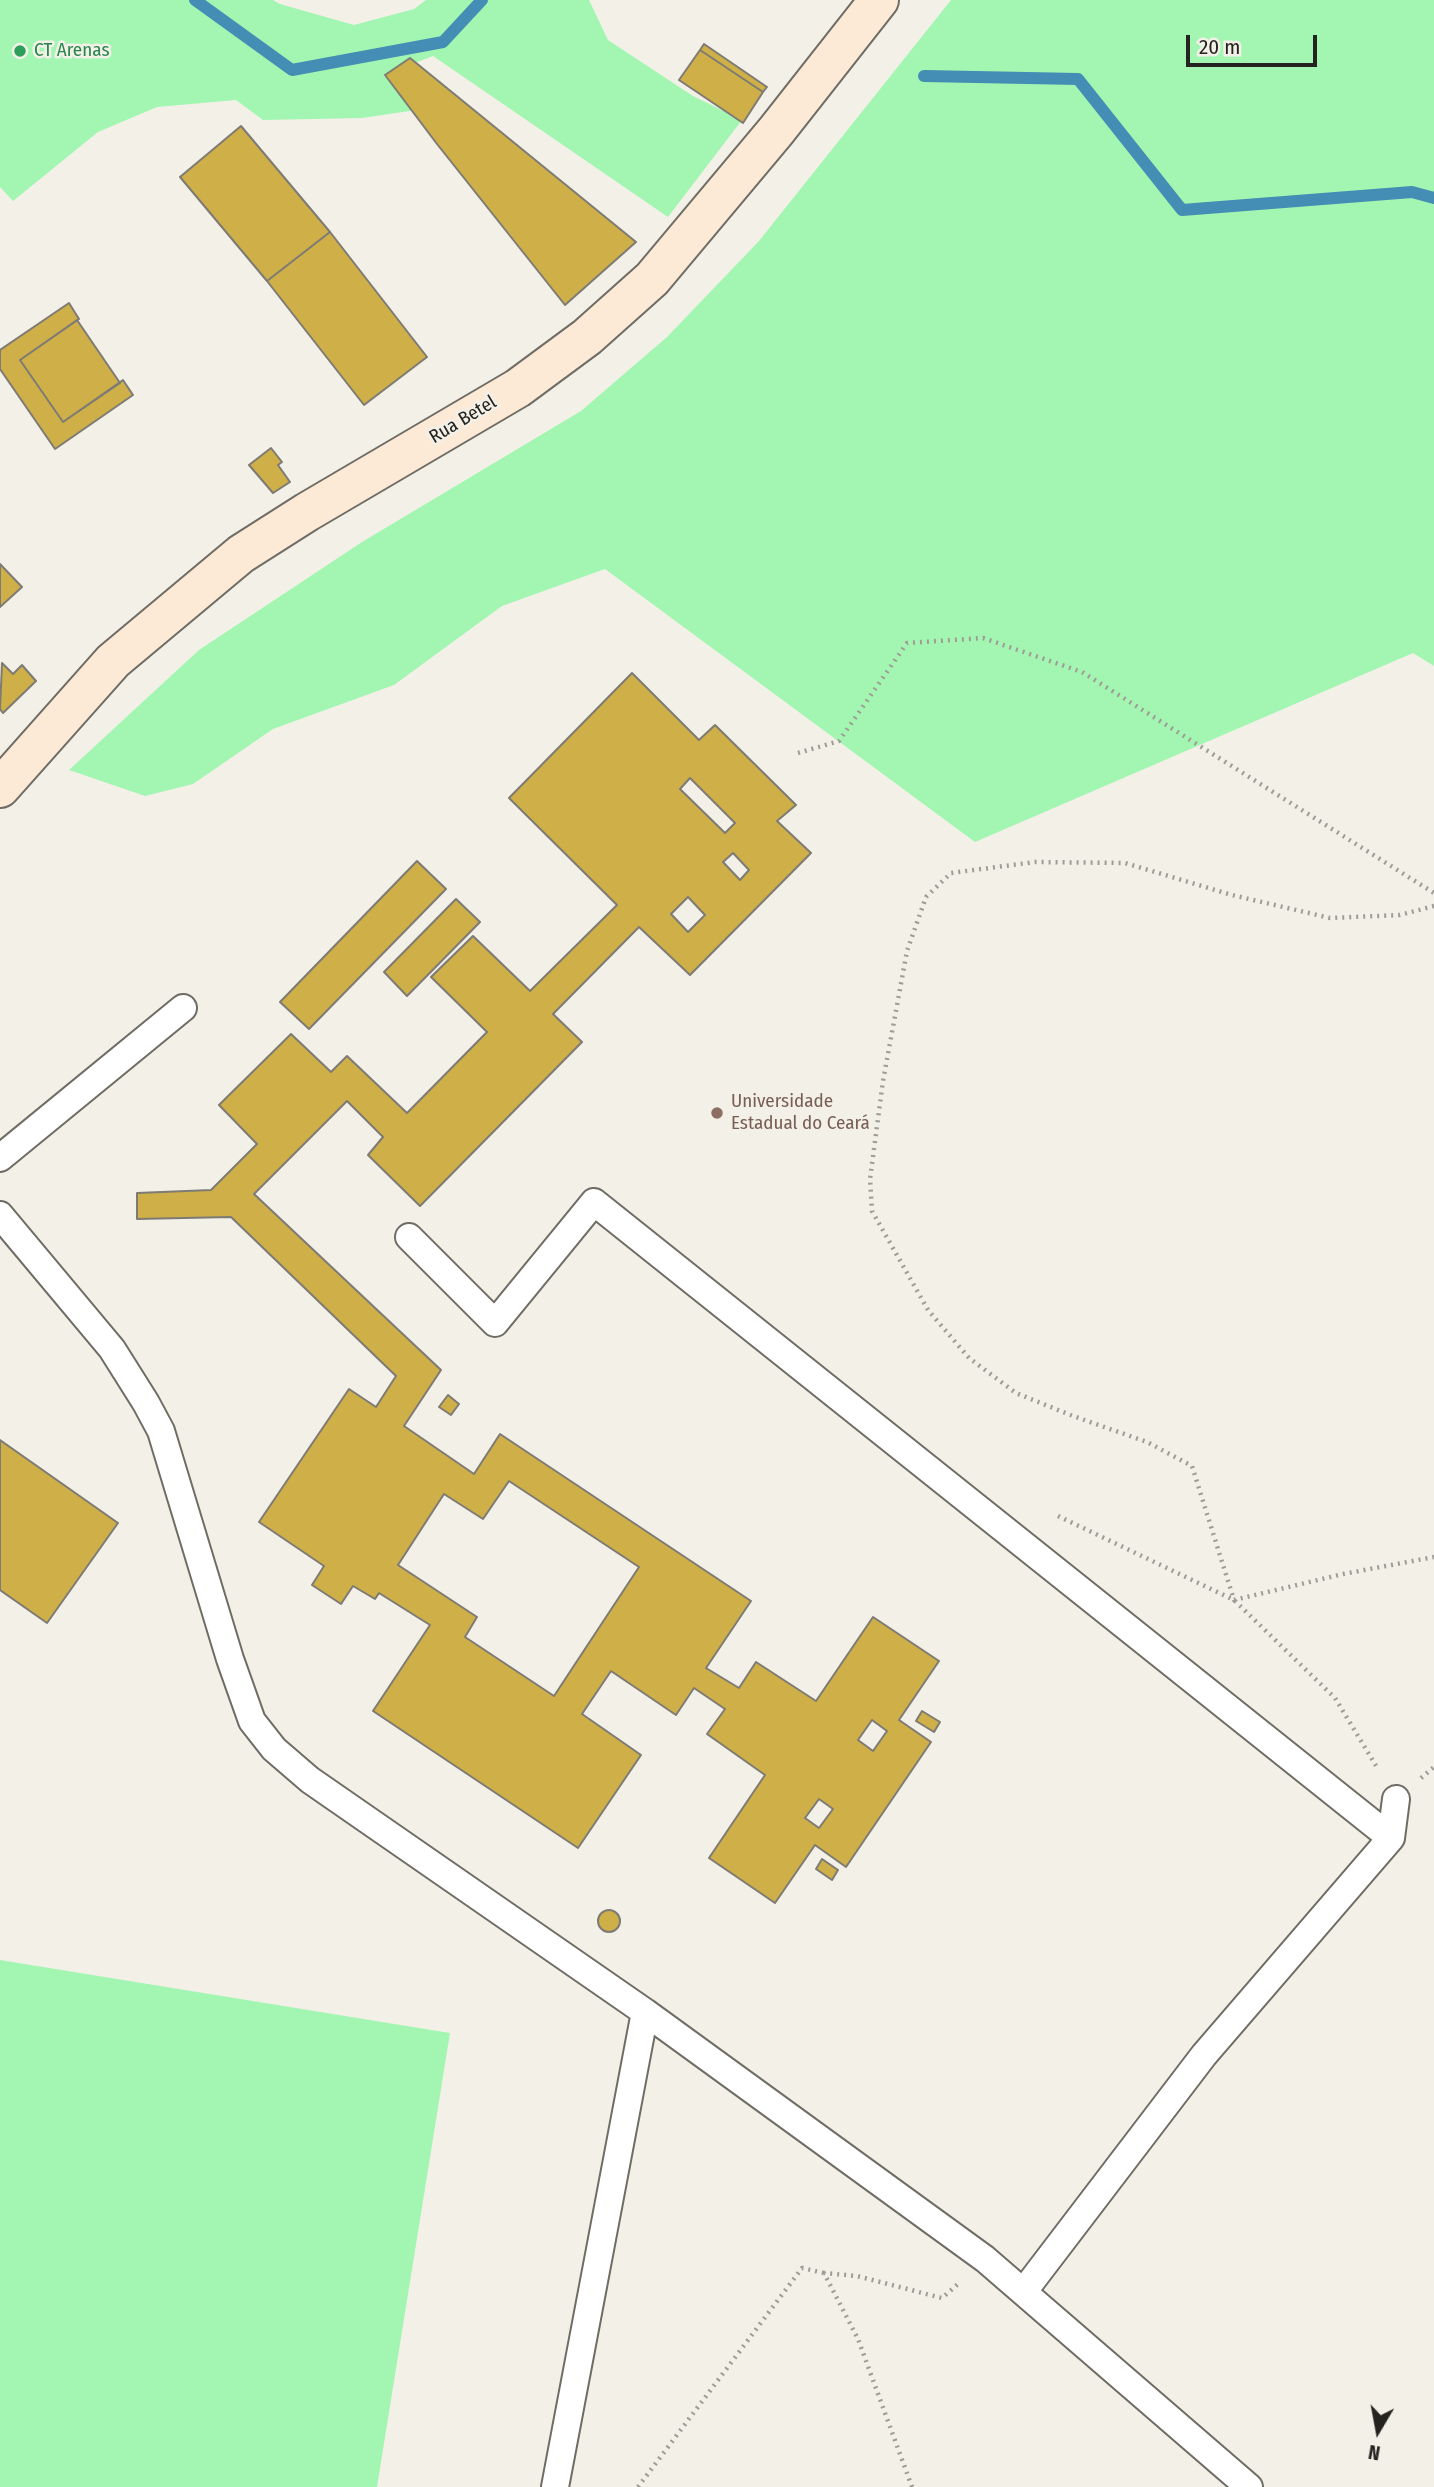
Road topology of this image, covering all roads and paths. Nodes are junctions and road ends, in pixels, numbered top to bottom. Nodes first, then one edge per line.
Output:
1 (879, 0) edge
2 (798, 753) dead end
3 (0, 788) edge
4 (1434, 892) edge
5 (1434, 906) edge
6 (183, 1008) dead end
7 (0, 1158) edge
8 (0, 1216) edge
9 (409, 1237) dead end
10 (1058, 1516) dead end
11 (1434, 1557) edge
12 (1234, 1600) junction
13 (1396, 1798) joint
14 (1391, 1838) junction
15 (645, 2012) junction
16 (985, 2259) junction
17 (824, 2273) junction
18 (1024, 2291) junction
19 (555, 2487) edge
20 (638, 2487) edge
21 (912, 2487) edge
22 (1249, 2487) edge

1 - 3 street, Rua Betel
2 - 4 path
5 - 12 path
6 - 7 lane
8 - 15 lane
9 - 14 lane
10 - 12 path
11 - 12 path
12 - 13 path
13 - 14 lane
14 - 18 lane
15 - 16 lane
15 - 19 lane
16 - 17 path
16 - 18 lane
17 - 20 path
17 - 21 path
18 - 22 lane

